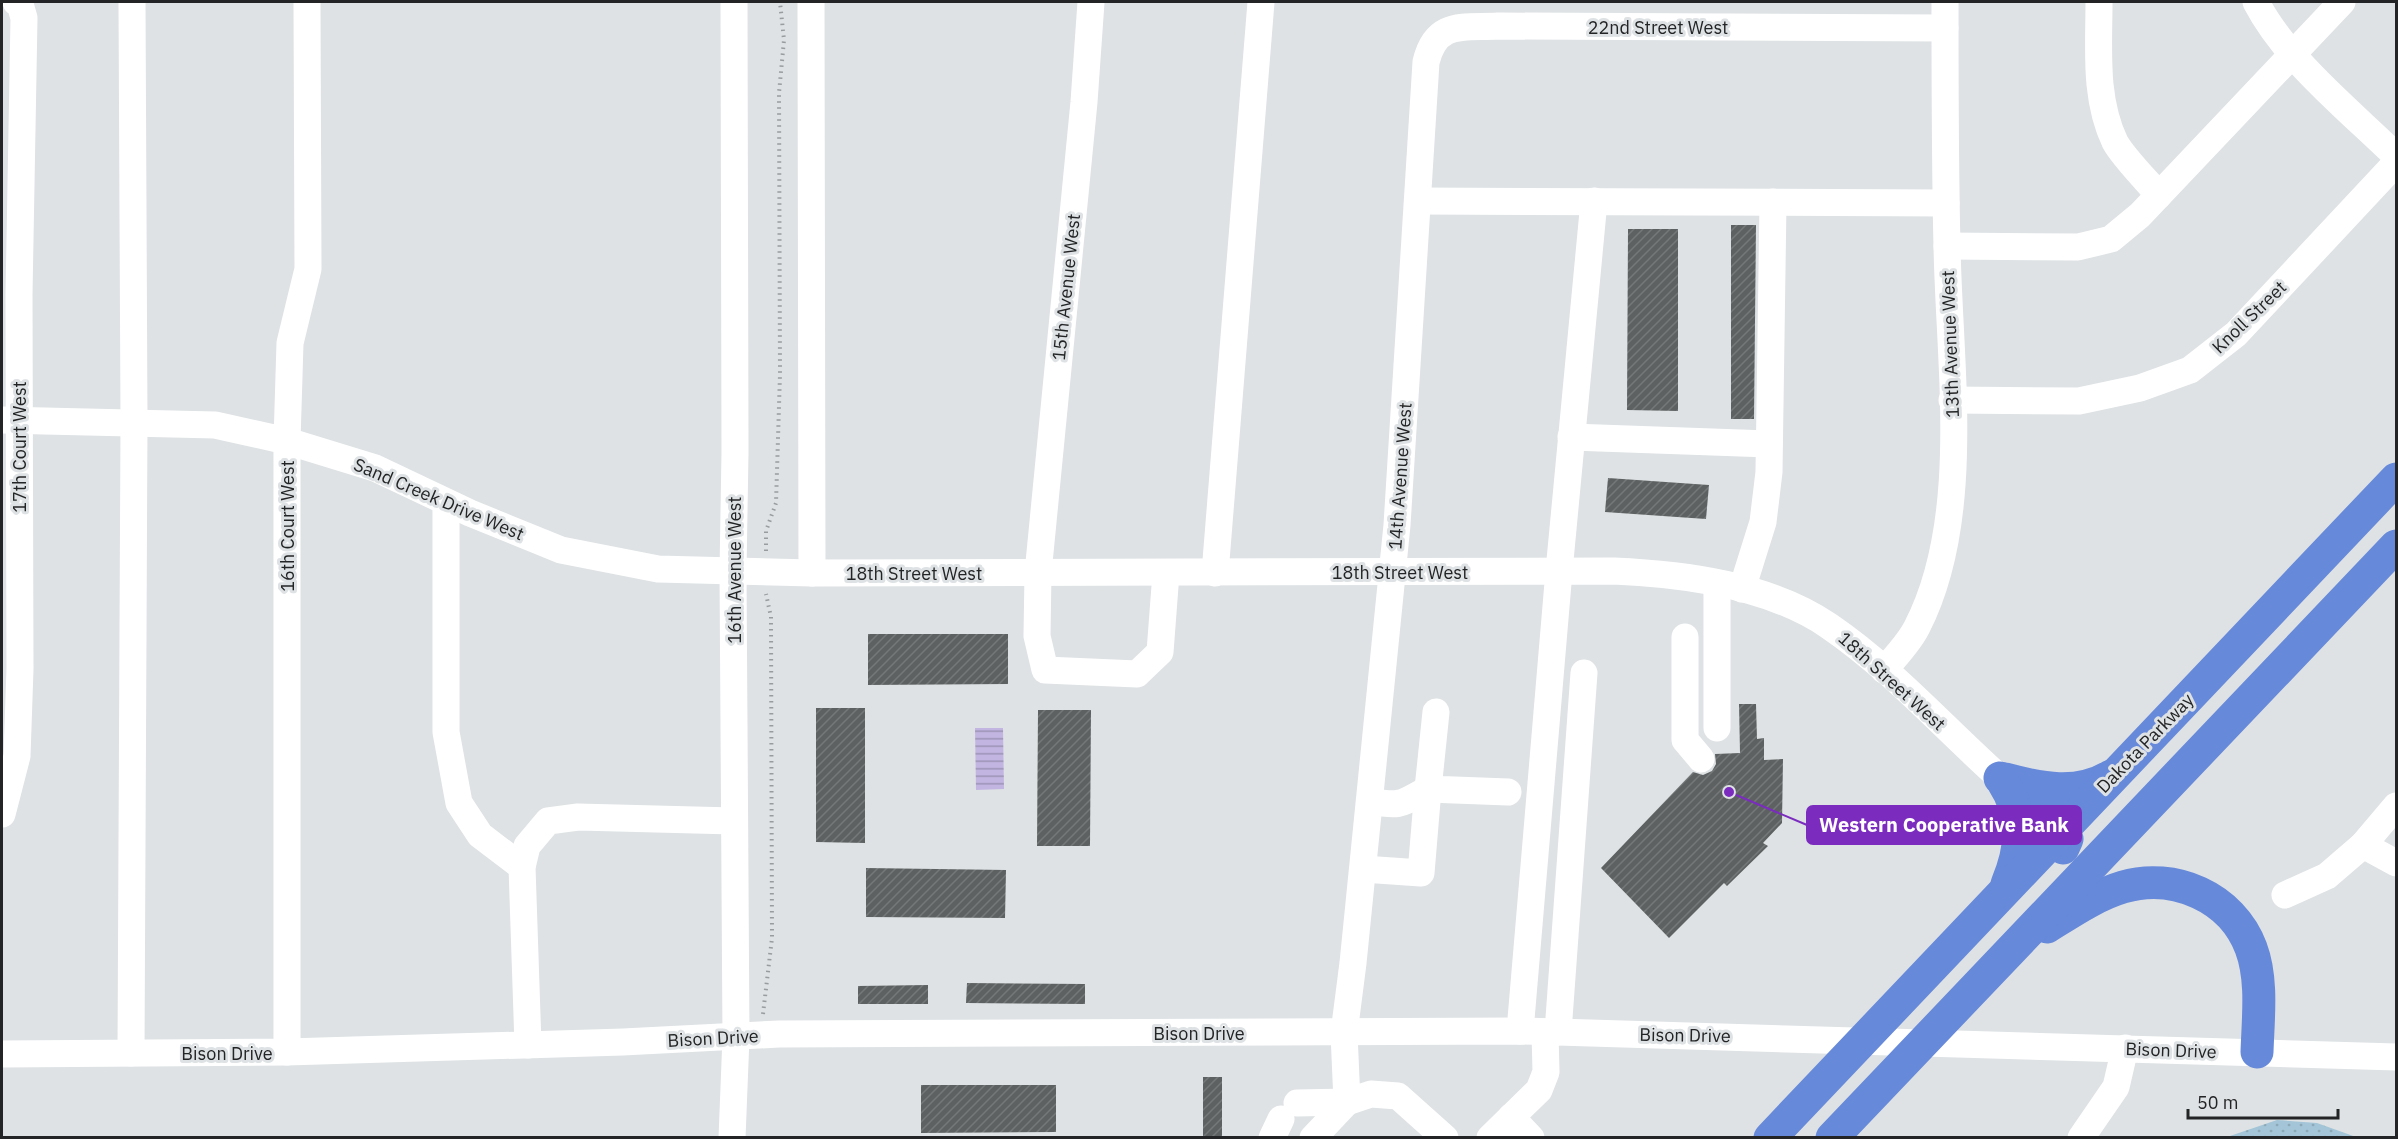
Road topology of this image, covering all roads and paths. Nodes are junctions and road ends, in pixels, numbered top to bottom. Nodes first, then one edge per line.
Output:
1 (16, 2) edge
2 (132, 2) edge
3 (734, 2) edge
4 (811, 2) edge
5 (1091, 2) edge
6 (1261, 2) edge
7 (1945, 2) edge
8 (2099, 2) edge
9 (2256, 2) edge
10 (2342, 2) edge
11 (307, 3) dead end
12 (1945, 28) junction
13 (2292, 54) junction
14 (1424, 97) joint
15 (2397, 156) edge
16 (2397, 163) edge
17 (2159, 195) junction
18 (1418, 201) junction
19 (1593, 201) junction
20 (1773, 202) junction
21 (1946, 202) junction
22 (1947, 246) junction
23 (1952, 400) junction
24 (10, 420) edge
25 (134, 422) junction
26 (1571, 437) junction
27 (286, 441) junction
28 (1769, 444) junction
29 (2397, 479) edge
30 (446, 502) junction
31 (2397, 546) edge
32 (1559, 571) junction
33 (733, 572) junction
34 (812, 573) junction
35 (1038, 573) junction
36 (1166, 573) junction
37 (1215, 573) junction
38 (1392, 573) junction
39 (1729, 586) junction
40 (1685, 637) dead end
41 (1884, 670) junction
42 (1584, 673) dead end
43 (1436, 712) dead end
44 (1717, 728) dead end
45 (1701, 759) dead end
46 (2119, 771) junction
47 (2000, 778) junction
48 (1428, 789) junction
49 (1508, 792) dead end
50 (1370, 801) junction
51 (2397, 806) edge
52 (2, 814) edge
53 (734, 821) junction
54 (2062, 829) junction
55 (2363, 844) junction
56 (2397, 863) edge
57 (522, 867) junction
58 (1363, 869) junction
59 (2001, 895) junction
60 (2285, 895) dead end
61 (2005, 954) junction
62 (1949, 962) junction
63 (1541, 1032) junction
64 (1344, 1033) junction
65 (736, 1037) junction
66 (1888, 1041) junction
67 (528, 1045) junction
68 (2125, 1048) junction
69 (287, 1052) junction
70 (2257, 1052) junction
71 (131, 1053) junction
72 (2, 1054) edge
73 (2397, 1057) edge
74 (1347, 1102) junction
75 (1511, 1118) junction
76 (1284, 1120) edge
77 (1808, 1130) edge
78 (732, 1137) edge
79 (1313, 1137) edge
80 (1445, 1137) edge
81 (1490, 1137) edge
82 (1531, 1137) edge
83 (2081, 1137) edge

1 - 24 street, 17th Court West
2 - 25 street
3 - 33 street, 16th Avenue West
4 - 34 street
5 - 35 street, 15th Avenue West
6 - 37 street
7 - 12 street, 13th Avenue West
8 - 17 street
9 - 13 street
10 - 13 street
11 - 27 street, 16th Court West
12 - 14 street, 22nd Street West
12 - 21 street, 13th Avenue West
13 - 15 street
13 - 17 street
14 - 18 street, 14th Avenue West
16 - 23 street, Knoll Street
17 - 22 street
18 - 19 street
18 - 38 street, 14th Avenue West
19 - 20 street
19 - 26 street
20 - 21 street
20 - 28 street
21 - 22 street, 13th Avenue West
22 - 23 street, 13th Avenue West
23 - 41 street, 13th Avenue West
24 - 25 street, Sand Creek Drive West
24 - 52 street, 17th Court West
25 - 27 street, Sand Creek Drive West
25 - 71 street
26 - 28 street
26 - 32 street
27 - 30 street, Sand Creek Drive West
27 - 69 street, 16th Court West
28 - 39 street
29 - 46 highway, Dakota Parkway
30 - 33 street, Sand Creek Drive West
30 - 57 street
31 - 61 highway
32 - 38 street, 18th Street West
32 - 39 street, 18th Street West
32 - 63 street
33 - 34 street, 18th Street West
33 - 53 street, 16th Avenue West
34 - 35 street, 18th Street West
35 - 36 street, 18th Street West
35 - 36 street, 15th Avenue West
36 - 37 street, 18th Street West
37 - 38 street, 18th Street West
38 - 50 street, 14th Avenue West
39 - 41 street, 18th Street West
39 - 44 street
40 - 45 street
41 - 47 street, 18th Street West
42 - 63 street
43 - 48 street
46 - 47 highway
46 - 54 highway, Dakota Parkway
47 - 54 highway
47 - 59 highway
48 - 49 street
48 - 50 street
48 - 58 street
50 - 58 street, 14th Avenue West
51 - 55 street
53 - 57 street
53 - 65 street, 16th Avenue West
54 - 59 highway, Dakota Parkway
54 - 62 highway
55 - 56 street
55 - 60 street
57 - 67 street
58 - 64 street, 14th Avenue West
59 - 62 highway, Dakota Parkway
61 - 70 highway
61 - 77 highway
62 - 66 highway
62 - 77 highway, Dakota Parkway
63 - 64 street, Bison Drive
63 - 66 street, Bison Drive
63 - 75 street
64 - 65 street, Bison Drive
64 - 74 street, 14th Avenue West
65 - 67 street, Bison Drive
65 - 78 street, 16th Avenue West
66 - 68 street, Bison Drive
66 - 77 highway
67 - 69 street, Bison Drive
68 - 70 street, Bison Drive
68 - 83 street
69 - 71 street, Bison Drive
70 - 73 street, Bison Drive
71 - 72 street, Bison Drive
74 - 76 street
74 - 79 street
74 - 80 street
75 - 81 street
75 - 82 street

